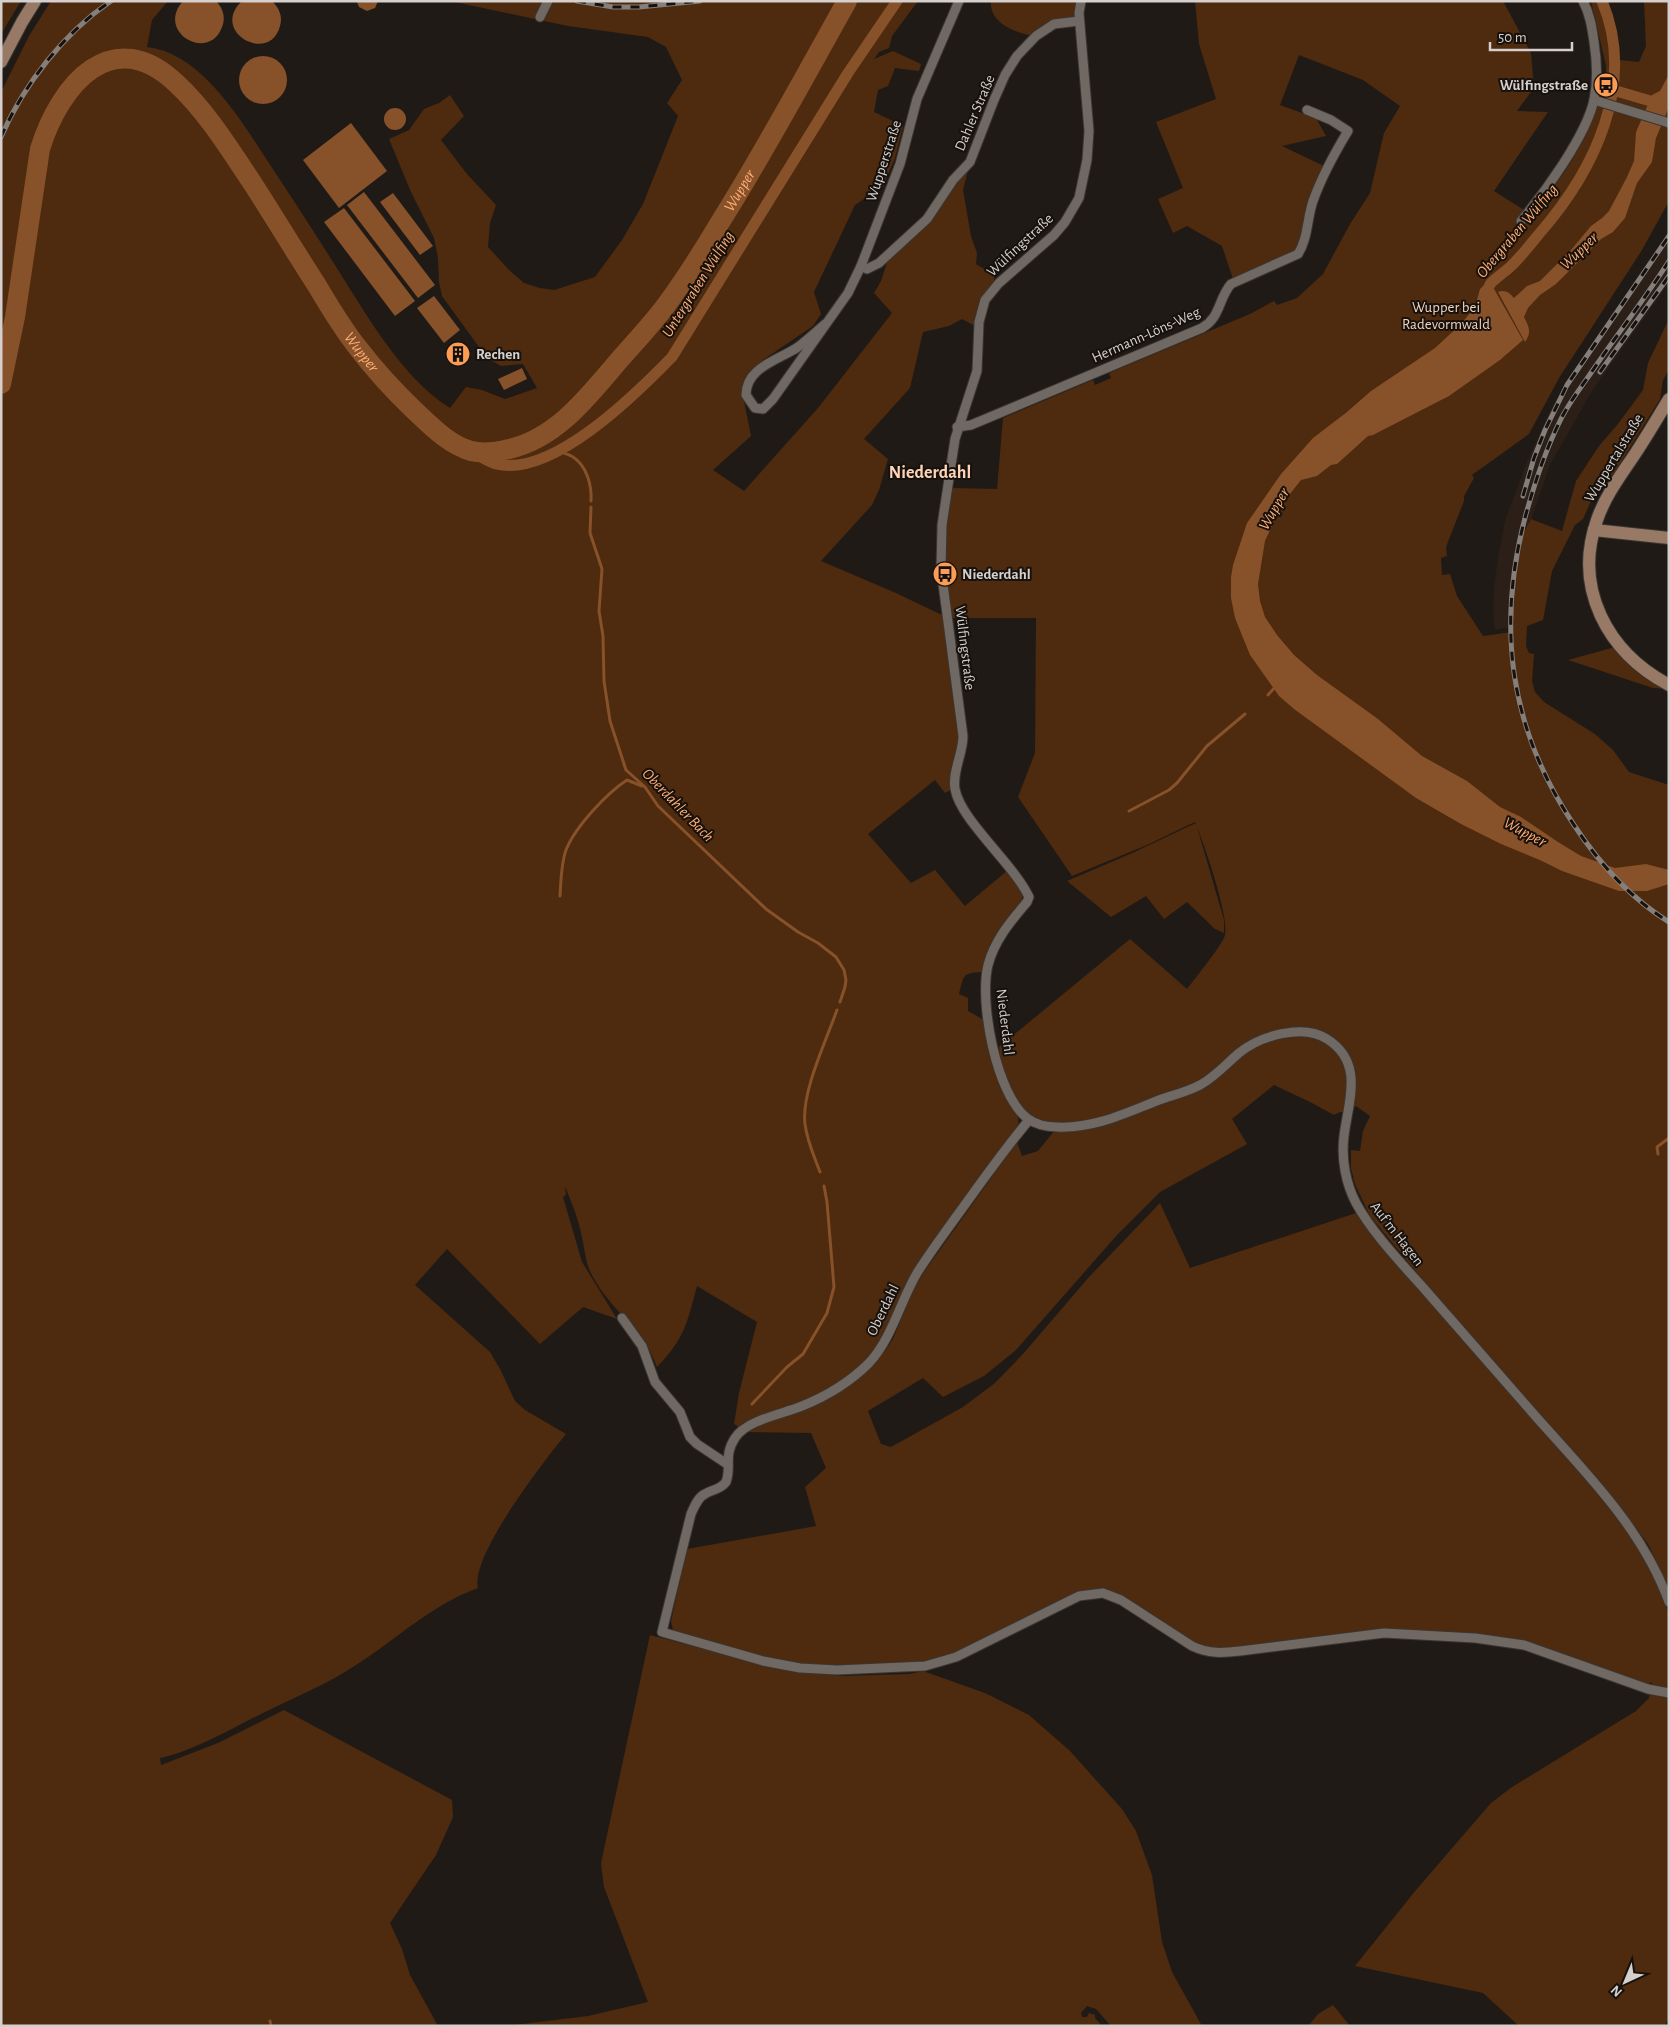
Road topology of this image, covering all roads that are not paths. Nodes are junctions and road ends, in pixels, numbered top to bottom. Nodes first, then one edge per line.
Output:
1 (35, 1) edge
2 (548, 1) edge
3 (959, 1) edge
4 (1081, 1) edge
5 (1583, 1) edge
6 (540, 17) dead end
7 (1079, 21) junction
8 (1, 62) edge
9 (1597, 101) junction
10 (1307, 110) dead end
11 (1669, 123) edge
12 (1521, 221) dead end
13 (861, 266) junction
14 (825, 324) junction
15 (1669, 399) edge
16 (957, 427) junction
17 (1594, 530) junction
18 (1669, 538) edge
19 (1669, 685) edge
20 (1028, 899) joint
21 (1029, 1120) junction
22 (622, 1318) dead end
23 (727, 1464) junction
24 (1669, 1602) edge
25 (1669, 1693) edge

1 - 8 main road
2 - 6 street
3 - 13 street, Wupperstraße
4 - 7 street, Wülfingstraße
5 - 9 street
7 - 13 street, Dahler Straße
7 - 16 street, Wülfingstraße
9 - 11 street
9 - 12 street
10 - 16 street, Hermann-Löns-Weg
13 - 14 street, Wupperstraße
14 - 14 street, Wupperstraße
15 - 17 main road, Wuppertalstraße
16 - 20 street, Wülfingstraße
17 - 18 main road
17 - 19 main road, Wuppertalstraße
20 - 21 street, Niederdahl
21 - 23 street, Oberdahl
21 - 24 street, Auf'm Hagen
22 - 23 street
23 - 25 street, Oberdahl

